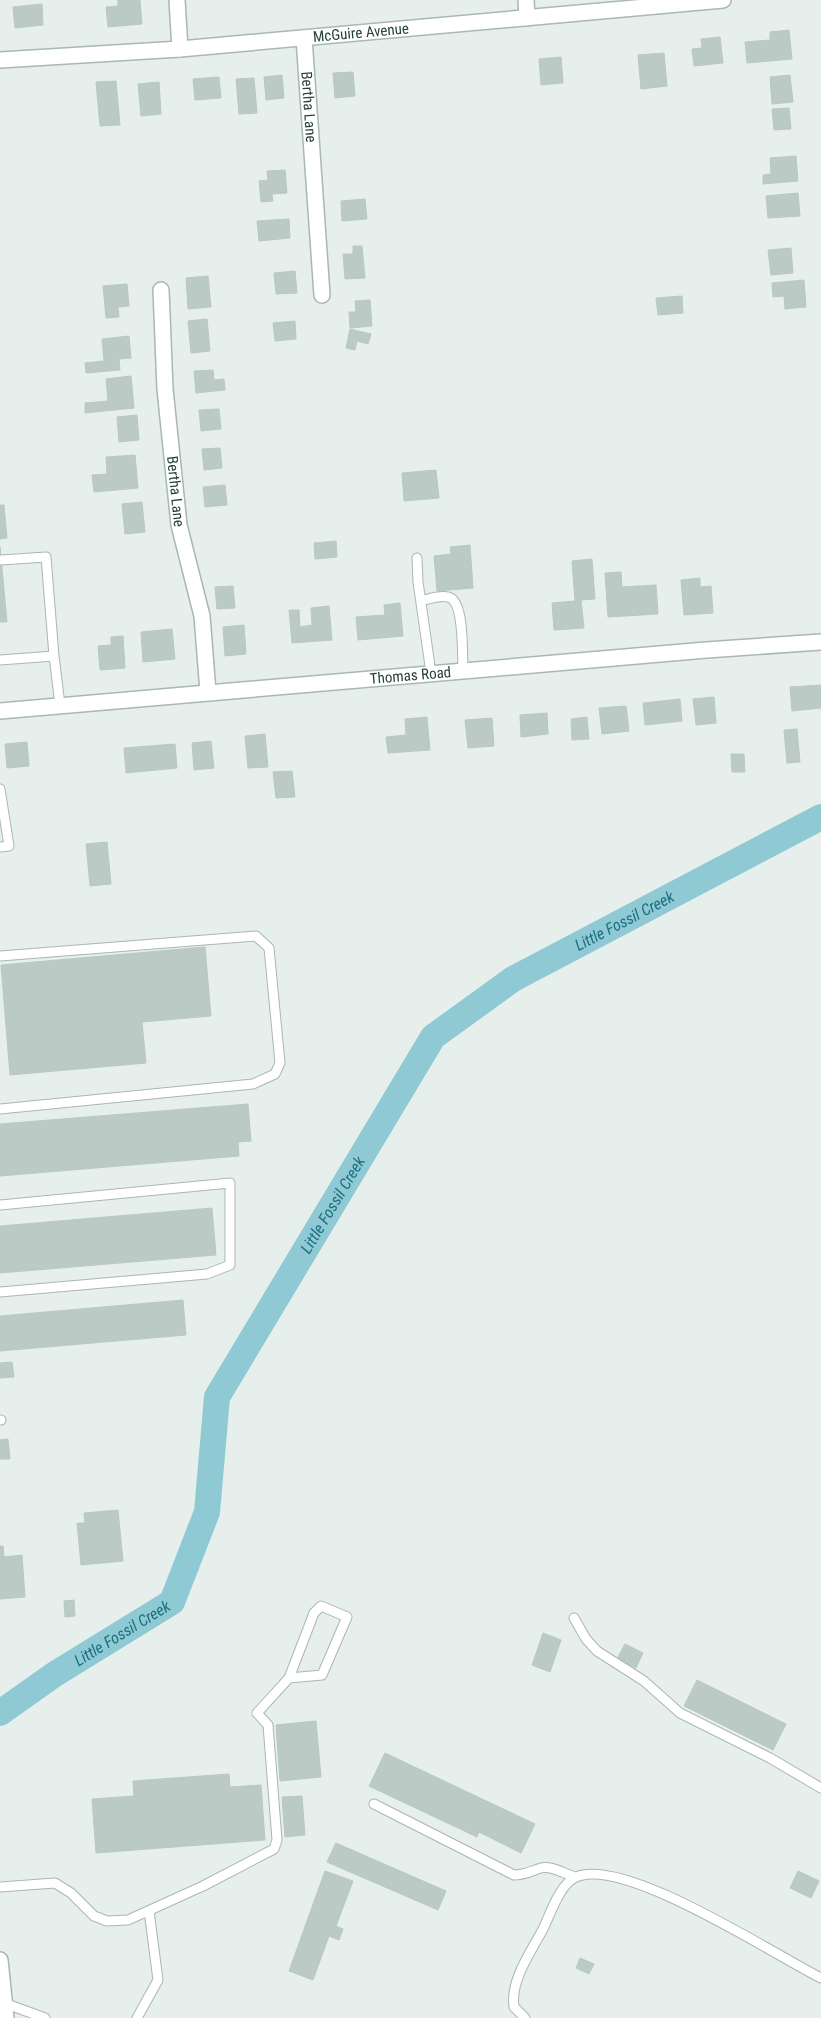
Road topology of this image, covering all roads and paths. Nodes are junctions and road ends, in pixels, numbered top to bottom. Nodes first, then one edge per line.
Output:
1 (177, 0) edge
2 (526, 0) edge
3 (724, 0) edge
4 (527, 18) junction
5 (304, 38) junction
6 (180, 49) junction
7 (0, 60) edge
8 (161, 290) dead end
9 (322, 295) dead end
10 (417, 558) dead end
11 (1, 560) dead end
12 (421, 601) junction
13 (821, 642) edge
14 (54, 656) junction
15 (0, 660) edge
16 (463, 670) junction
17 (432, 673) junction
18 (208, 692) junction
19 (60, 706) junction
20 (0, 711) edge
21 (0, 789) edge
22 (0, 847) edge
23 (0, 956) edge
24 (0, 1109) edge
25 (0, 1205) edge
26 (0, 1292) edge
27 (574, 1618) dead end
28 (290, 1678) junction
29 (821, 1788) edge
30 (374, 1804) dead end
31 (575, 1877) junction
32 (0, 1887) edge
33 (149, 1911) junction
34 (0, 1960) edge
35 (821, 1978) edge
36 (5, 2010) edge
37 (45, 2018) edge
38 (137, 2018) edge
39 (525, 2018) edge

1 - 6 street
2 - 4 street
3 - 4 street, McGuire Avenue
4 - 5 street, McGuire Avenue
5 - 6 street, McGuire Avenue
5 - 9 street, Bertha Lane
6 - 7 street, McGuire Avenue
8 - 18 street, Bertha Lane
10 - 12 lane
11 - 14 lane
12 - 16 lane
12 - 17 lane
13 - 16 street, Thomas Road
14 - 15 lane
14 - 19 lane
16 - 17 street, Thomas Road
17 - 18 street, Thomas Road
18 - 19 street, Thomas Road
19 - 20 street, Thomas Road
21 - 22 lane
23 - 24 lane
25 - 26 lane
27 - 29 lane
28 - 28 lane
28 - 33 lane
30 - 31 lane
31 - 35 lane
31 - 39 lane
32 - 33 lane
33 - 38 lane
34 - 36 street
36 - 37 lane

